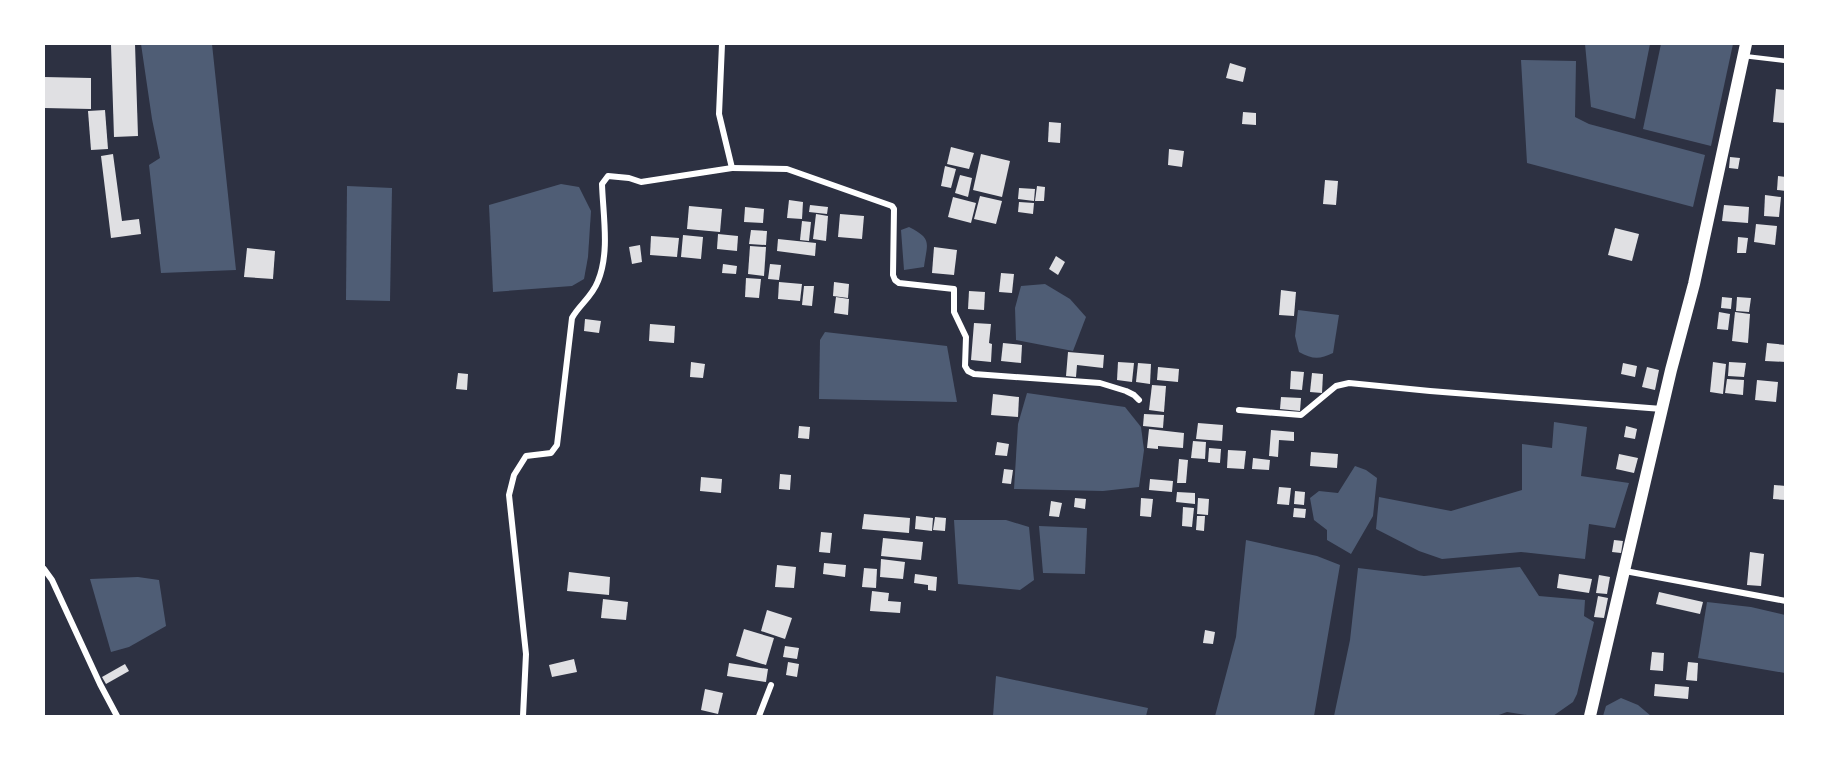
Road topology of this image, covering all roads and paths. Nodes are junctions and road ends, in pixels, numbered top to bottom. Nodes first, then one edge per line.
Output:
1 (722, 44) edge
2 (1745, 50) edge
3 (1785, 61) edge
4 (732, 168) junction
5 (1139, 400) dead end
6 (1662, 409) junction
7 (1239, 410) dead end
8 (44, 568) edge
9 (1625, 571) junction
10 (1785, 601) edge
11 (771, 685) dead end
12 (117, 717) edge
13 (523, 717) edge
14 (759, 717) edge
15 (1590, 717) edge

1 - 4 street
2 - 3 lane
2 - 6 main road
4 - 5 street
4 - 13 street
6 - 7 street
6 - 9 main road
8 - 12 street
9 - 10 street
9 - 15 main road
11 - 14 street

